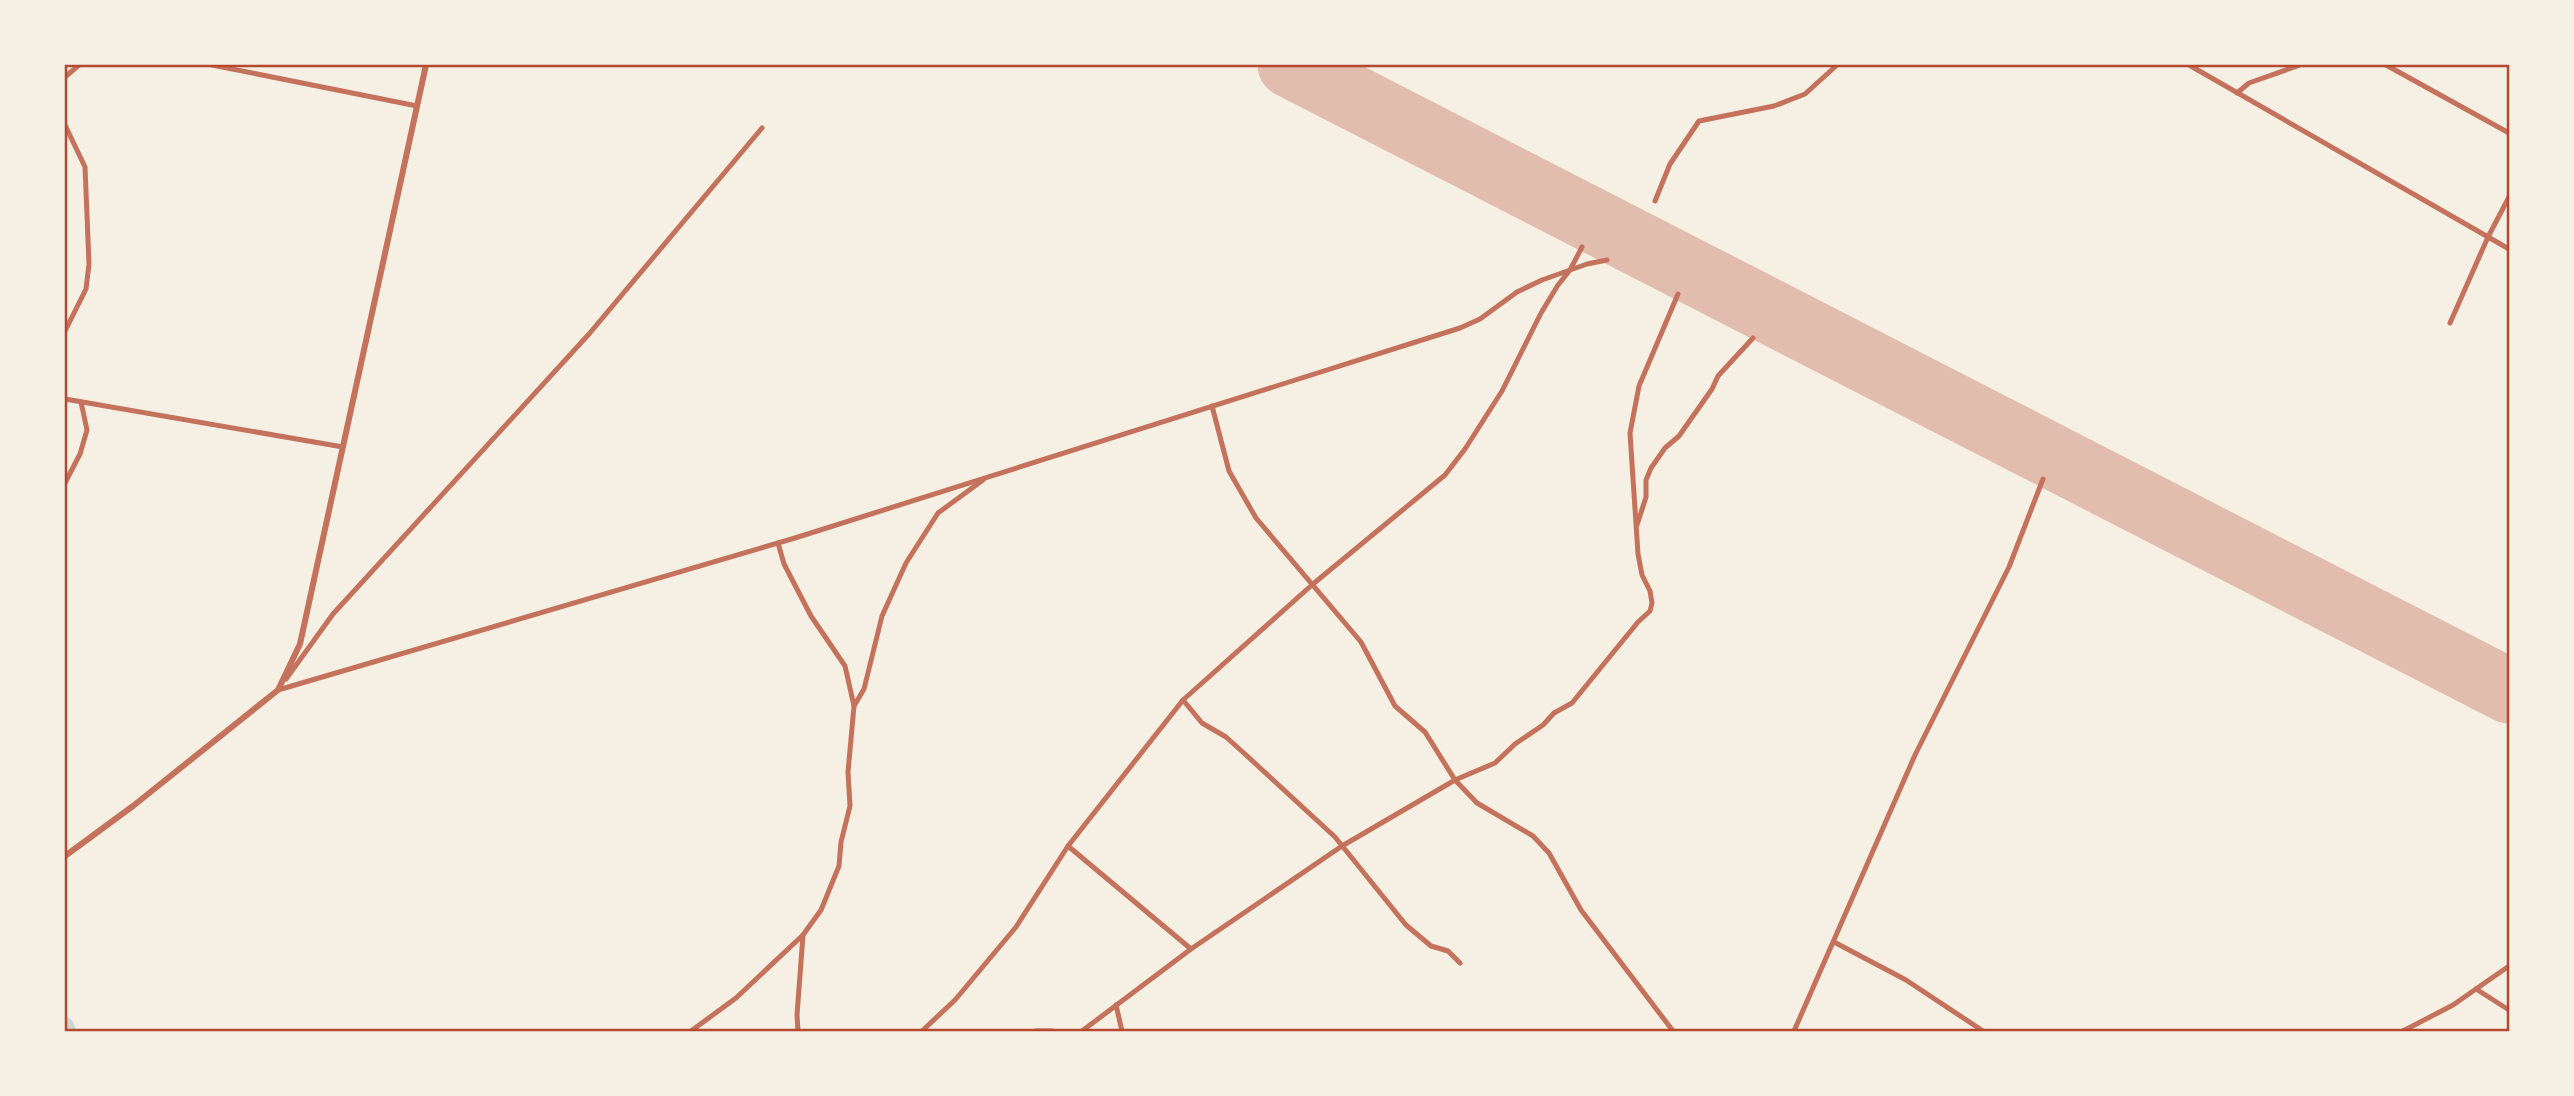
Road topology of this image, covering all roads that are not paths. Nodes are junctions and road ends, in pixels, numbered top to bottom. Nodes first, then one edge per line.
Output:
1 (79, 65) edge
2 (212, 65) edge
3 (426, 65) edge
4 (1837, 65) edge
5 (2189, 65) edge
6 (2300, 65) edge
7 (2386, 65) edge
8 (65, 77) edge
9 (2237, 93) junction
10 (417, 106) junction
11 (65, 125) edge
12 (762, 128) dead end
13 (2509, 133) edge
14 (2509, 197) edge
15 (1655, 201) dead end
16 (2488, 237) junction
17 (1582, 247) dead end
18 (2509, 249) edge
19 (1607, 260) dead end
20 (1570, 270) junction
21 (1678, 295) dead end
22 (2450, 323) dead end
23 (65, 331) edge
24 (1753, 338) dead end
25 (65, 399) edge
26 (81, 402) junction
27 (1212, 406) junction
28 (343, 447) junction
29 (989, 476) junction
30 (2043, 479) dead end
31 (65, 483) edge
32 (1636, 528) junction
33 (778, 543) junction
34 (1313, 583) junction
35 (278, 690) junction
36 (1183, 701) junction
37 (854, 706) junction
38 (1455, 780) junction
39 (1069, 846) junction
40 (1342, 846) junction
41 (65, 856) edge
42 (803, 935) junction
43 (1834, 942) junction
44 (1191, 949) junction
45 (1460, 963) dead end
46 (2509, 966) edge
47 (2476, 989) junction
48 (1116, 1005) junction
49 (2509, 1010) edge
50 (1669, 1030) edge
51 (691, 1031) edge
52 (798, 1031) edge
53 (922, 1031) edge
54 (1036, 1031) edge
55 (1052, 1031) edge
56 (1082, 1031) edge
57 (1122, 1031) edge
58 (1794, 1031) edge
59 (1983, 1031) edge
60 (2403, 1031) edge

1 - 8 street
2 - 10 street
3 - 10 street
4 - 15 street
5 - 9 street
6 - 9 street
7 - 13 street
9 - 16 street
10 - 28 street
11 - 23 street
12 - 35 street
14 - 16 street
16 - 18 street
16 - 22 street
17 - 20 street
19 - 20 street
20 - 27 street
20 - 34 street
21 - 32 street
24 - 32 street
25 - 26 street
26 - 28 street
26 - 31 street
27 - 29 street
27 - 34 street
28 - 35 street
29 - 33 street
29 - 37 street
30 - 43 street
32 - 38 street
33 - 35 street
33 - 37 street
34 - 36 street
34 - 38 street
35 - 41 street
36 - 39 street
36 - 40 street
37 - 42 street
38 - 40 street
38 - 50 street
39 - 44 street
39 - 53 street
40 - 44 street
40 - 45 street
42 - 51 street
42 - 52 street
43 - 58 street
43 - 59 street
44 - 48 street
46 - 47 street
47 - 49 street
47 - 60 street
48 - 56 street
48 - 57 street
54 - 55 street

